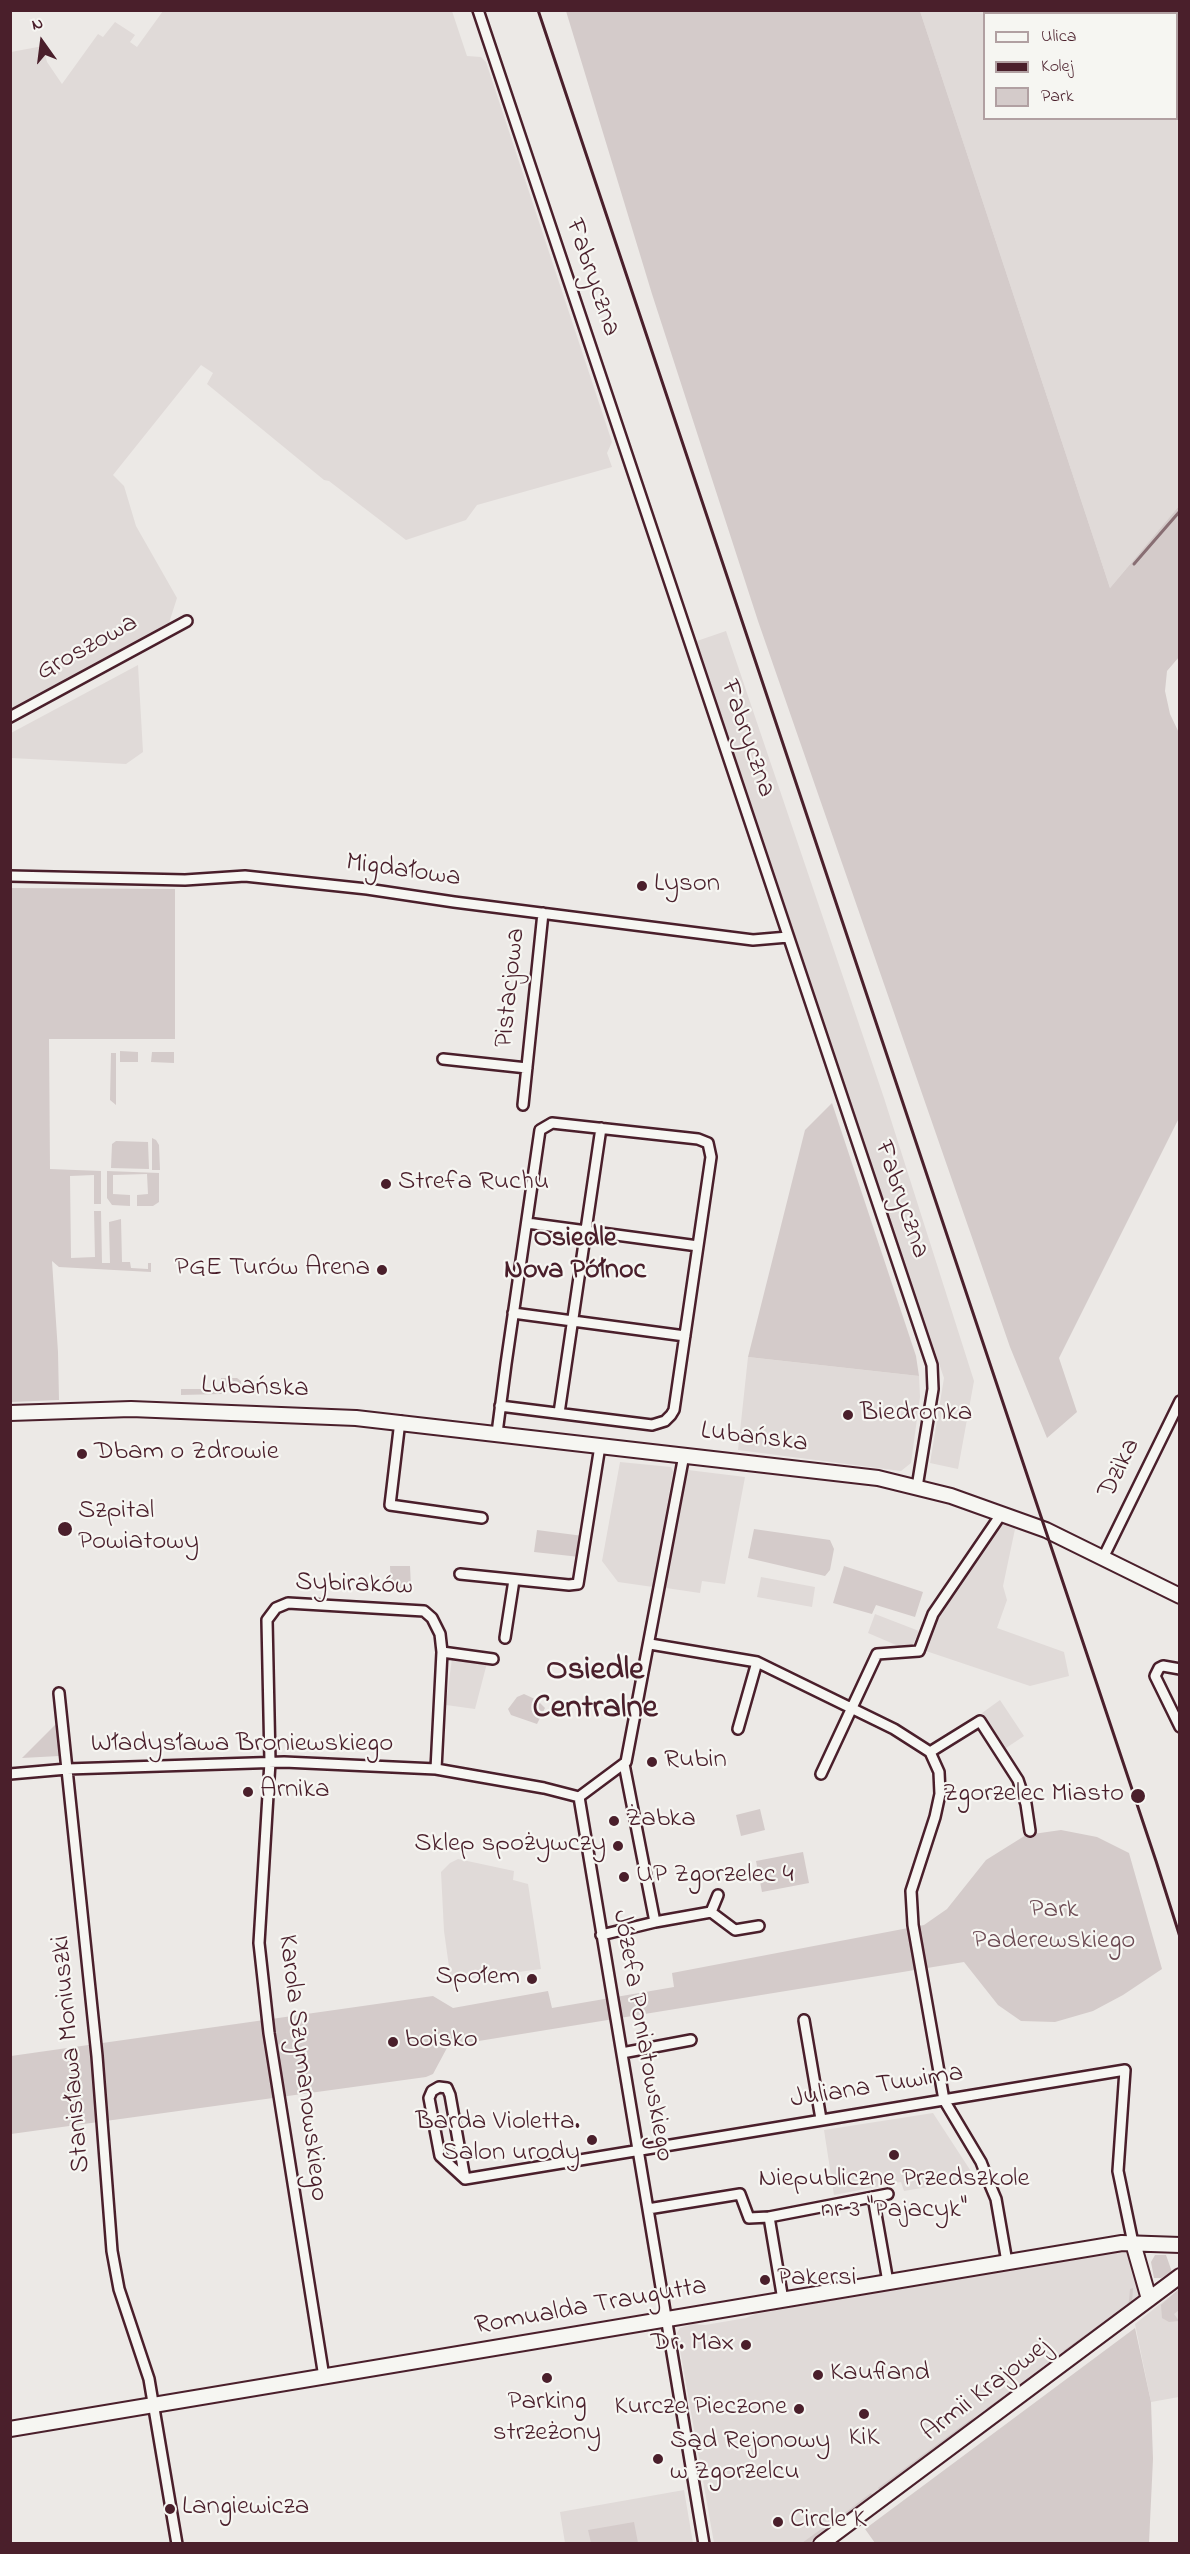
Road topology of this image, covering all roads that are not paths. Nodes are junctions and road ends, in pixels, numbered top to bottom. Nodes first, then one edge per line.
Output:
1 (478, 10) edge
2 (187, 621) dead end
3 (10, 717) edge
4 (10, 876) edge
5 (543, 913) junction
6 (788, 937) junction
7 (443, 1059) dead end
8 (527, 1068) junction
9 (523, 1104) dead end
10 (601, 1128) junction
11 (527, 1223) junction
12 (585, 1231) junction
13 (698, 1246) junction
14 (513, 1314) junction
15 (572, 1321) junction
16 (685, 1336) junction
17 (1179, 1401) edge
18 (500, 1406) junction
19 (10, 1413) edge
20 (559, 1413) junction
21 (400, 1421) junction
22 (496, 1433) junction
23 (600, 1446) junction
24 (684, 1455) junction
25 (918, 1487) junction
26 (1002, 1513) junction
27 (482, 1518) dead end
28 (1103, 1558) junction
29 (460, 1574) dead end
30 (514, 1580) junction
31 (1179, 1596) edge
32 (505, 1638) dead end
33 (650, 1644) junction
34 (442, 1652) junction
35 (493, 1659) dead end
36 (757, 1662) junction
37 (1179, 1669) edge
38 (59, 1693) dead end
39 (852, 1708) junction
40 (1179, 1726) edge
41 (738, 1730) dead end
42 (930, 1752) junction
43 (270, 1762) junction
44 (624, 1764) junction
45 (67, 1769) junction
46 (436, 1769) junction
47 (10, 1774) edge
48 (821, 1774) dead end
49 (579, 1797) junction
50 (1030, 1831) dead end
51 (718, 1895) dead end
52 (711, 1912) junction
53 (655, 1922) junction
54 (759, 1926) dead end
55 (601, 1935) junction
56 (804, 2020) dead end
57 (691, 2040) dead end
58 (622, 2053) junction
59 (944, 2100) junction
60 (821, 2119) junction
61 (639, 2151) junction
62 (465, 2178) junction
63 (888, 2194) dead end
64 (873, 2197) junction
65 (648, 2209) junction
66 (769, 2217) junction
67 (1133, 2243) junction
68 (1179, 2245) edge
69 (1007, 2262) junction
70 (1179, 2276) edge
71 (888, 2282) junction
72 (1149, 2299) junction
73 (783, 2300) junction
74 (667, 2320) junction
75 (324, 2377) junction
76 (154, 2406) junction
77 (10, 2429) edge
78 (177, 2544) edge
79 (704, 2544) edge
80 (822, 2544) edge

1 - 6 street, Fabryczna
2 - 3 street, Groszowa
4 - 5 street, Migdałowa
5 - 6 street, Migdałowa
5 - 8 street, Pistacjowa
6 - 25 street, Fabryczna
7 - 8 street, Pistacjowa
8 - 9 street, Pistacjowa
10 - 11 street
10 - 12 street
10 - 13 street
11 - 12 street
11 - 14 street
12 - 13 street
12 - 15 street
13 - 16 street
14 - 15 street
14 - 18 street
15 - 16 street
15 - 20 street
16 - 20 street
17 - 28 street, Dzika
18 - 20 street
18 - 22 street
19 - 21 main road, Lubańska
21 - 22 main road, Lubańska
21 - 27 street
22 - 23 main road, Lubańska
23 - 24 main road, Lubańska
23 - 30 street
24 - 25 main road, Lubańska
24 - 33 street
25 - 26 main road, Lubańska
26 - 28 main road, Lubańska
26 - 39 street
28 - 31 main road, Lubańska
29 - 30 street
30 - 32 street
33 - 36 street
33 - 44 street
34 - 35 street
34 - 43 street, Sybiraków
34 - 46 street, Sybiraków
36 - 39 street
36 - 41 street
37 - 40 street
38 - 45 street, Stanisława Moniuszki
39 - 42 street
39 - 48 street
42 - 50 street
42 - 59 street
43 - 45 street, Władysława Broniewskiego
43 - 46 street, Władysława Broniewskiego
43 - 75 street, Karola Szymanowskiego
44 - 49 street
44 - 53 street
45 - 47 street, Władysława Broniewskiego
45 - 76 street, Stanisława Moniuszki
46 - 49 street, Władysława Broniewskiego
49 - 55 street, Józefa Poniatowskiego
51 - 52 street
52 - 53 street
52 - 54 street
53 - 55 street
55 - 58 street, Józefa Poniatowskiego
56 - 60 street
57 - 58 street
58 - 61 street, Józefa Poniatowskiego
59 - 60 street, Juliana Tuwima
59 - 67 street, Juliana Tuwima
59 - 69 street
60 - 61 street, Juliana Tuwima
61 - 62 street, Juliana Tuwima
61 - 65 street, Józefa Poniatowskiego
62 - 62 street
63 - 64 street
64 - 66 street
64 - 71 street
65 - 66 street
65 - 74 street, Józefa Poniatowskiego
66 - 73 street
67 - 68 main road, Romualda Traugutta
67 - 69 main road, Romualda Traugutta
67 - 72 main road
69 - 71 main road, Romualda Traugutta
70 - 72 main road, Armii Krajowej
71 - 73 main road, Romualda Traugutta
72 - 80 main road, Armii Krajowej
73 - 74 main road, Romualda Traugutta
74 - 75 main road, Romualda Traugutta
74 - 79 street, Józefa Poniatowskiego
75 - 76 main road, Romualda Traugutta
76 - 77 main road, Romualda Traugutta
76 - 78 street, Stanisława Moniuszki

